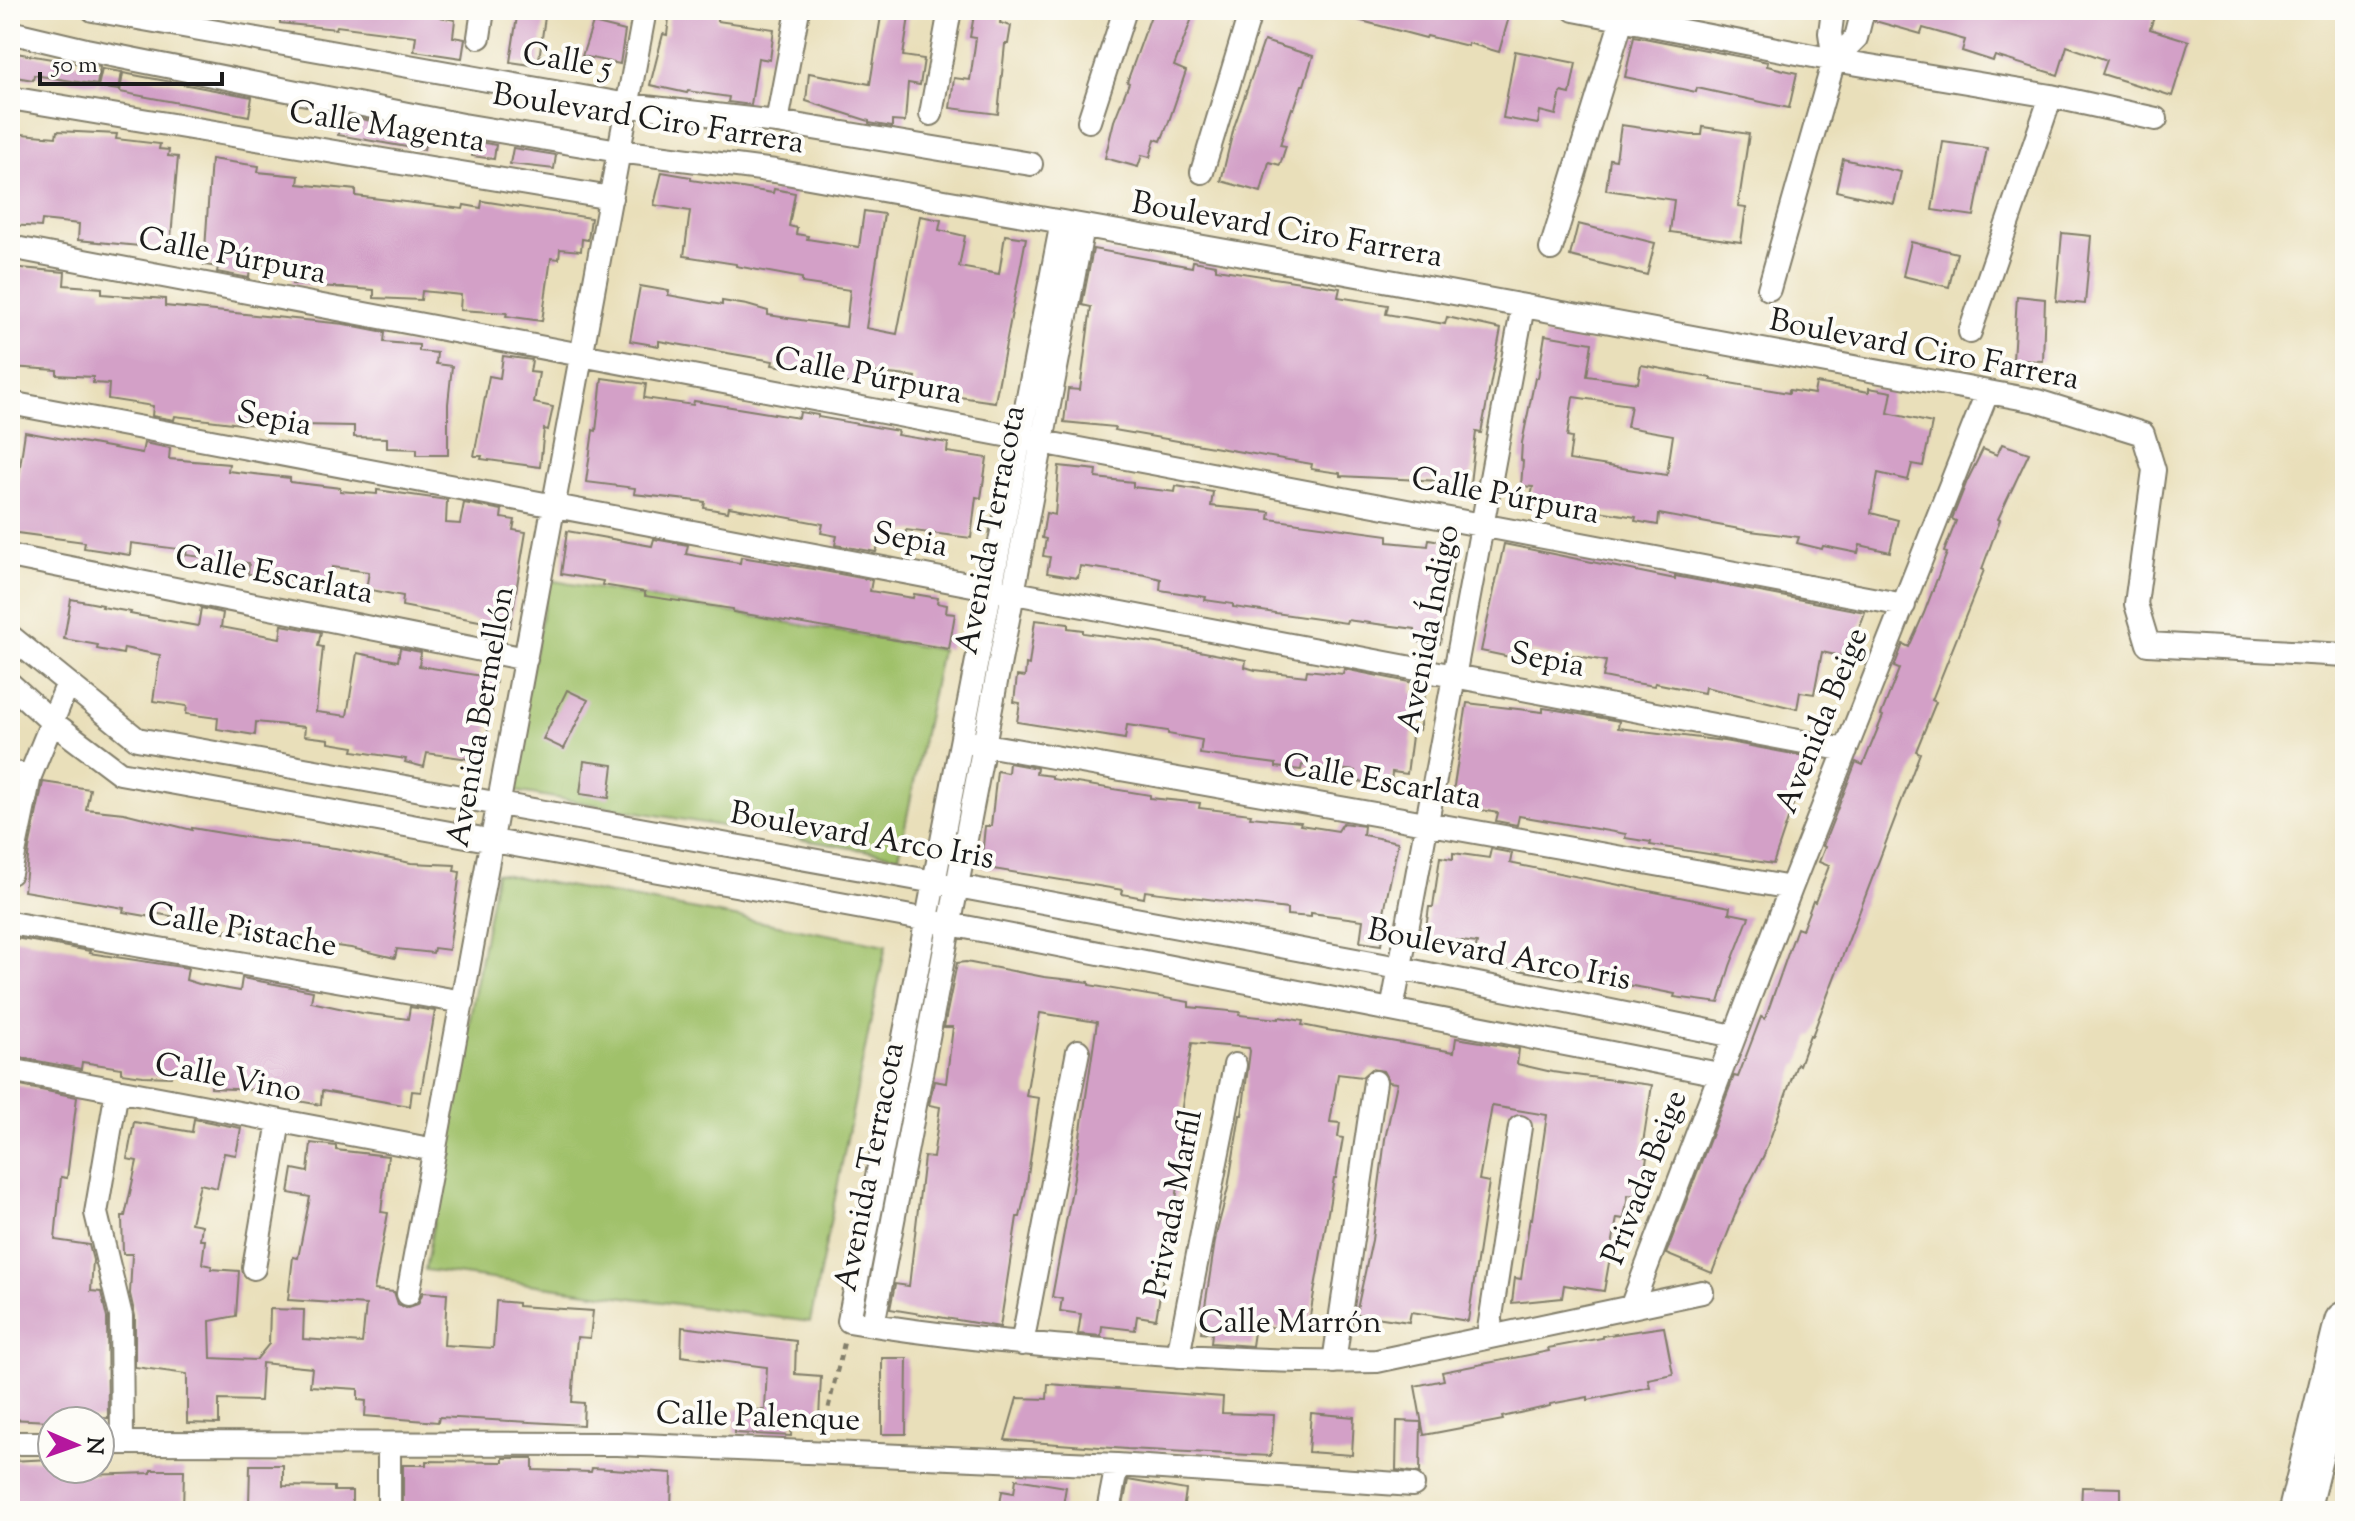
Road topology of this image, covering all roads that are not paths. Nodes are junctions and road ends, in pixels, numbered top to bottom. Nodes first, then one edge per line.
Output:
1 (93, 10) edge
2 (483, 10) edge
3 (645, 10) edge
4 (798, 10) edge
5 (950, 10) edge
6 (1125, 10) edge
7 (1251, 10) edge
8 (1574, 10) edge
9 (1833, 10) edge
10 (1863, 10) edge
11 (1622, 19) junction
12 (10, 32) edge
13 (479, 37) dead end
14 (1834, 60) junction
15 (2051, 96) junction
16 (10, 98) edge
17 (628, 105) junction
18 (931, 114) dead end
19 (2156, 119) dead end
20 (1089, 121) dead end
21 (777, 122) junction
22 (619, 151) junction
23 (1031, 164) dead end
24 (1202, 172) dead end
25 (611, 198) junction
26 (1072, 225) junction
27 (10, 247) edge
28 (1551, 249) dead end
29 (1769, 289) dead end
30 (1523, 306) junction
31 (1970, 332) dead end
32 (582, 355) junction
33 (1987, 393) junction
34 (10, 403) edge
35 (1031, 440) junction
36 (554, 506) junction
37 (1482, 525) junction
38 (10, 556) edge
39 (1002, 591) junction
40 (1904, 605) junction
41 (10, 636) edge
42 (2345, 655) edge
43 (526, 659) junction
44 (1454, 676) junction
45 (68, 683) junction
46 (10, 684) edge
47 (51, 721) junction
48 (961, 740) junction
49 (984, 745) junction
50 (1846, 750) junction
51 (20, 774) edge
52 (499, 805) junction
53 (1426, 823) junction
54 (492, 839) junction
55 (10, 873) edge
56 (934, 883) junction
57 (957, 886) junction
58 (1791, 888) junction
59 (926, 921) junction
60 (10, 923) edge
61 (950, 924) junction
62 (1399, 968) junction
63 (463, 1002) junction
64 (1392, 1010) junction
65 (1734, 1036) junction
66 (1078, 1051) dead end
67 (1235, 1065) dead end
68 (10, 1070) edge
69 (1719, 1074) junction
70 (1375, 1082) dead end
71 (117, 1090) junction
72 (279, 1121) junction
73 (1520, 1127) dead end
74 (435, 1150) junction
75 (254, 1268) dead end
76 (1702, 1292) dead end
77 (408, 1294) dead end
78 (1632, 1305) junction
79 (2345, 1322) edge
80 (873, 1325) junction
81 (1488, 1336) junction
82 (1022, 1344) junction
83 (1178, 1356) junction
84 (1334, 1362) junction
85 (114, 1405) edge
86 (10, 1443) edge
87 (36, 1443) edge
88 (116, 1443) edge
89 (389, 1445) junction
90 (1117, 1465) junction
91 (1413, 1485) dead end
92 (389, 1511) edge
93 (1108, 1511) edge
94 (2299, 1511) edge

1 - 17 street, Calle 5
2 - 13 street
3 - 17 street, Avenida Bermellón
4 - 21 street
5 - 18 street
6 - 20 street
7 - 24 street
8 - 11 street
9 - 14 street
10 - 14 street
11 - 14 street
11 - 28 street
12 - 22 street, Boulevard Ciro Farrera
14 - 15 street
14 - 29 street
15 - 19 street
15 - 31 street
16 - 25 street, Calle Magenta
17 - 21 street, Calle 5
17 - 22 street, Avenida Bermellón
21 - 23 street, Calle 5
22 - 25 street, Avenida Bermellón
22 - 26 street, Boulevard Ciro Farrera
25 - 32 street, Avenida Bermellón
26 - 30 street, Boulevard Ciro Farrera
26 - 35 street, Avenida Terracota
27 - 32 street, Calle Púrpura
30 - 33 street, Boulevard Ciro Farrera
30 - 37 street, Avenida Índigo
32 - 35 street, Calle Púrpura
32 - 36 street, Avenida Bermellón
33 - 40 street, Avenida Beige
33 - 42 street, Boulevard Ciro Farrera
34 - 36 street, Sepia
35 - 37 street, Calle Púrpura
35 - 39 street, Avenida Terracota
36 - 39 street, Sepia
36 - 43 street, Avenida Bermellón
37 - 40 street, Calle Púrpura
37 - 44 street, Avenida Índigo
38 - 43 street, Calle Escarlata
39 - 44 street, Sepia
39 - 48 street, Avenida Terracota
39 - 49 street, Avenida Terracota
40 - 50 street, Avenida Beige
41 - 45 street, Boulevard Arco Iris
43 - 52 street, Avenida Bermellón
44 - 50 street, Sepia
44 - 53 street, Avenida Índigo
45 - 47 street
45 - 52 street, Boulevard Arco Iris
46 - 47 street
47 - 51 street
47 - 54 street
48 - 49 street, Calle Escarlata
48 - 56 street, Avenida Terracota
49 - 53 street, Calle Escarlata
49 - 57 street, Avenida Terracota
50 - 58 street, Avenida Beige
51 - 55 street
52 - 54 street, Avenida Bermellón
52 - 56 street, Boulevard Arco Iris
53 - 58 street, Calle Escarlata
53 - 62 street, Avenida Índigo
54 - 59 street
54 - 63 street, Avenida Bermellón
56 - 57 street, Boulevard Arco Iris
56 - 59 street, Avenida Terracota
57 - 61 street, Avenida Terracota
57 - 62 street, Boulevard Arco Iris
58 - 65 street, Avenida Beige
59 - 61 street
59 - 80 street, Avenida Terracota
60 - 63 street, Calle Pistache
61 - 64 street
61 - 80 street, Avenida Terracota
62 - 64 street, Avenida Índigo
62 - 65 street, Boulevard Arco Iris
63 - 74 street, Avenida Bermellón
64 - 69 street
65 - 69 street, Avenida Beige
66 - 82 street
67 - 83 street, Privada Marfil
68 - 71 street, Calle Vino
69 - 78 street, Privada Beige
70 - 84 street
71 - 72 street, Calle Vino
71 - 85 street
72 - 74 street, Calle Vino
72 - 75 street
73 - 81 street
74 - 77 street, Avenida Bermellón
76 - 78 street, Calle Marrón
78 - 81 street, Calle Marrón
79 - 94 highway
80 - 82 street, Calle Marrón
81 - 84 street, Calle Marrón
82 - 83 street, Calle Marrón
83 - 84 street, Calle Marrón
86 - 87 street
88 - 89 street, Calle Palenque
89 - 90 street, Calle Palenque
89 - 92 street
90 - 91 street, Calle Palenque
90 - 93 street

